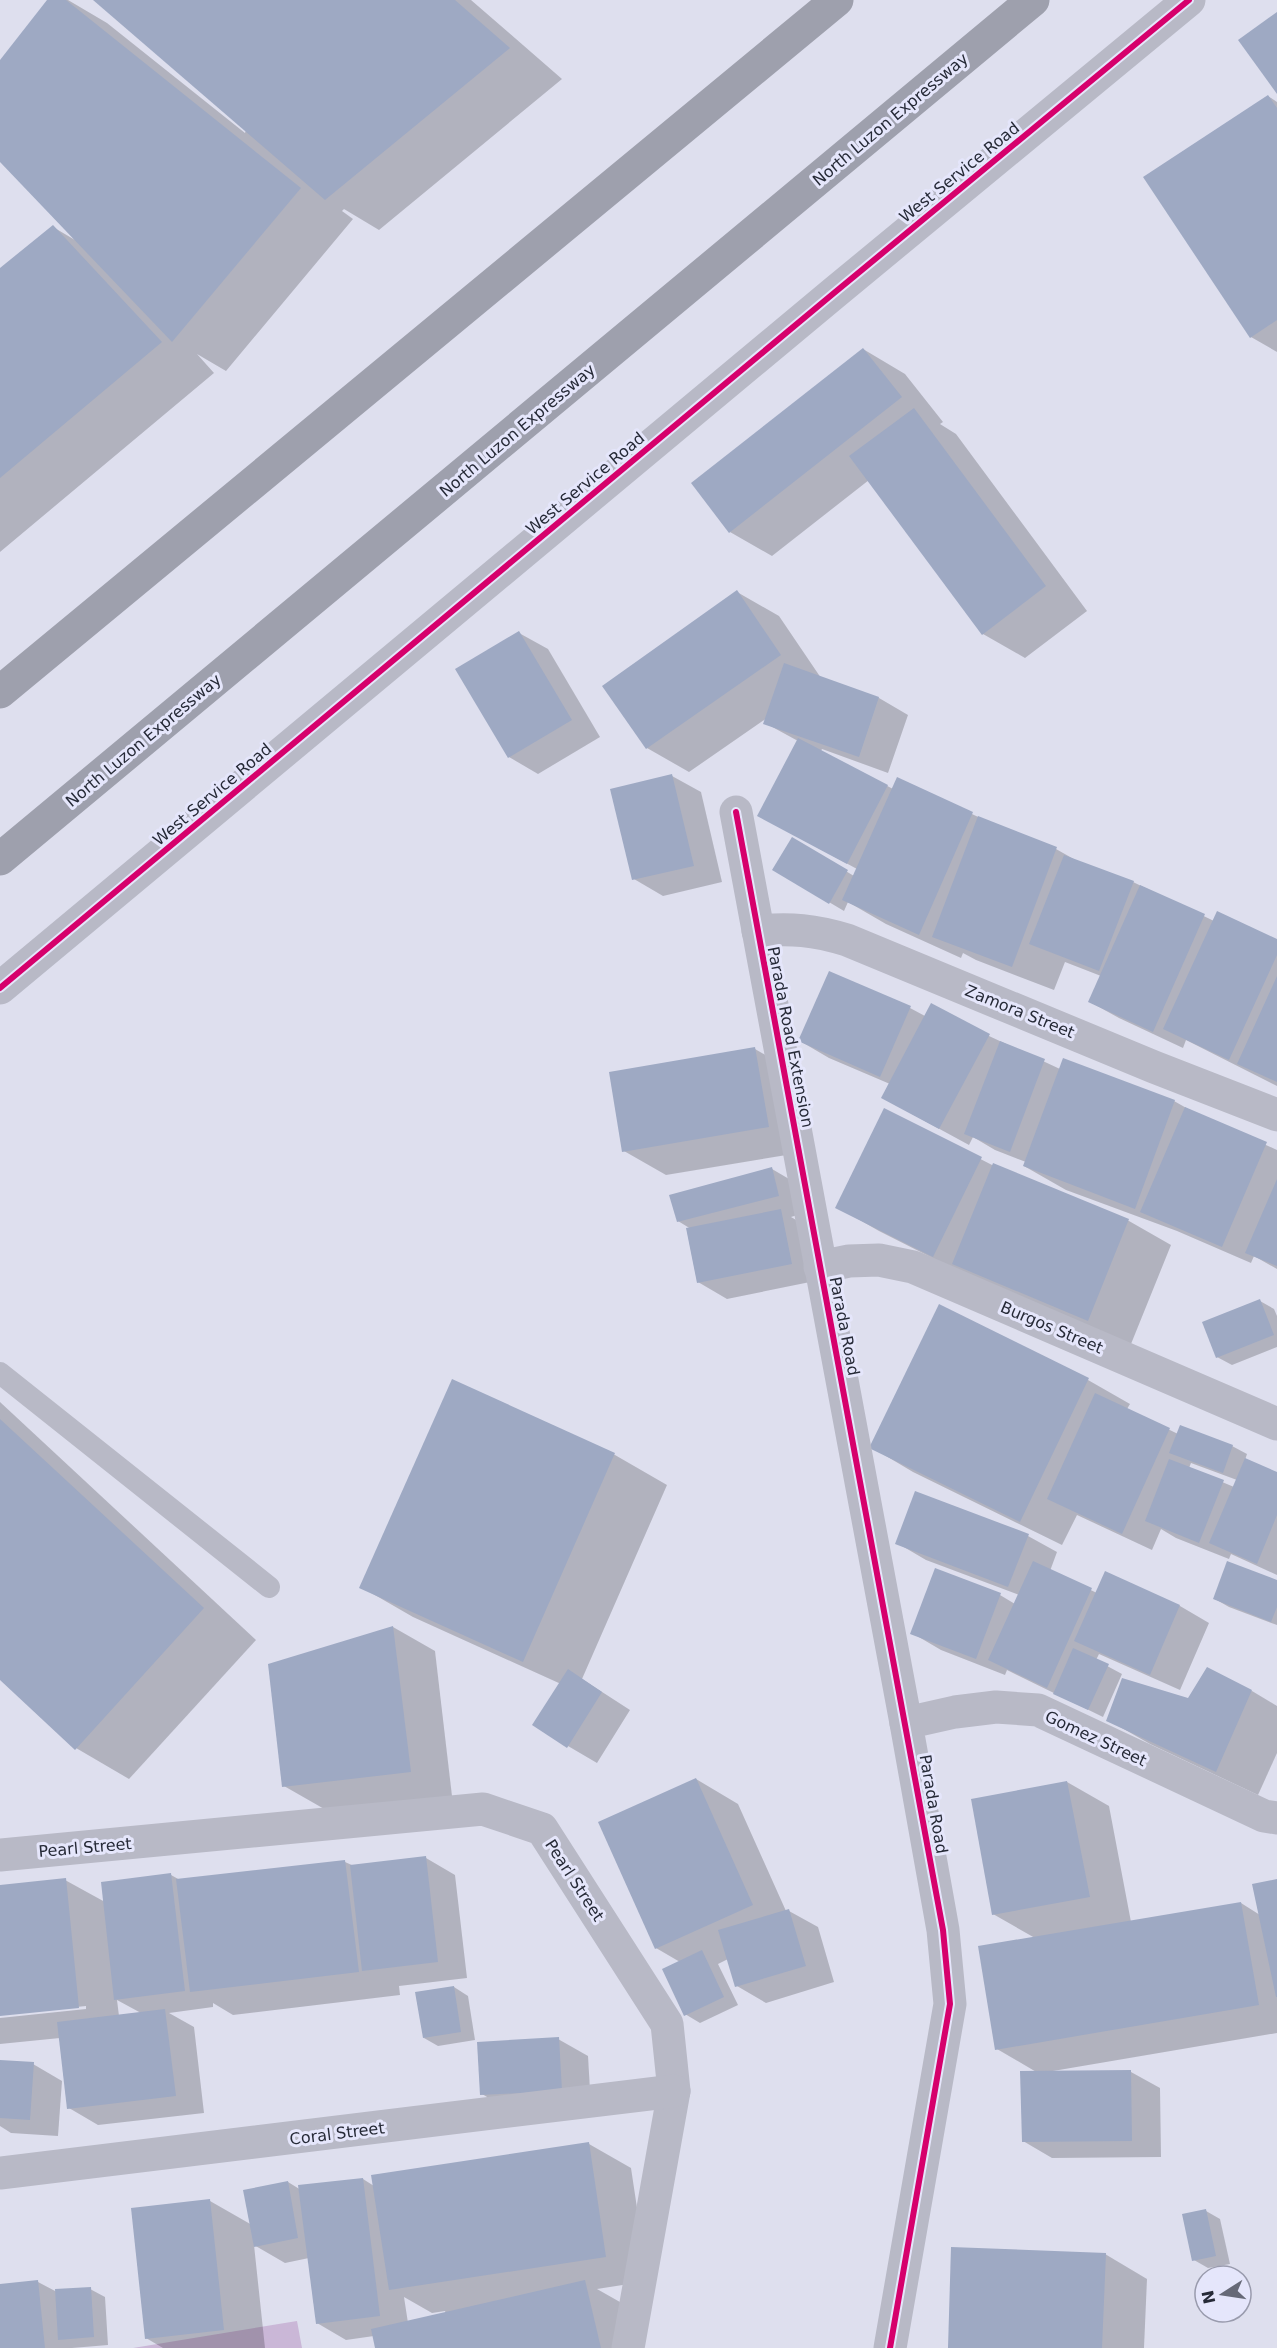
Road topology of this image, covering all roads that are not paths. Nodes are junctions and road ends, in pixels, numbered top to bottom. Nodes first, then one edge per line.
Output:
1 (837, 0) edge
2 (1033, 0) edge
3 (1189, 0) edge
4 (0, 692) edge
5 (736, 812) dead end
6 (0, 859) edge
7 (758, 931) junction
8 (0, 988) edge
9 (1277, 1115) edge
10 (820, 1267) junction
11 (0, 1373) edge
12 (1277, 1424) edge
13 (269, 1587) dead end
14 (906, 1724) junction
15 (1277, 1818) edge
16 (0, 1855) edge
17 (674, 2091) junction
18 (0, 2173) edge
19 (628, 2348) edge
20 (890, 2348) edge

1 - 4 highway
2 - 6 highway, North Luzon Expressway
3 - 8 street, West Service Road
5 - 7 street, Parada Road Extension
7 - 9 street, Zamora Street
7 - 10 street, Parada Road Extension
10 - 12 street, Burgos Street
10 - 14 street, Parada Road
11 - 13 lane
14 - 15 street, Gomez Street
14 - 20 street, Parada Road
16 - 17 street, Pearl Street
17 - 18 street, Coral Street
17 - 19 street, Pearl Street

